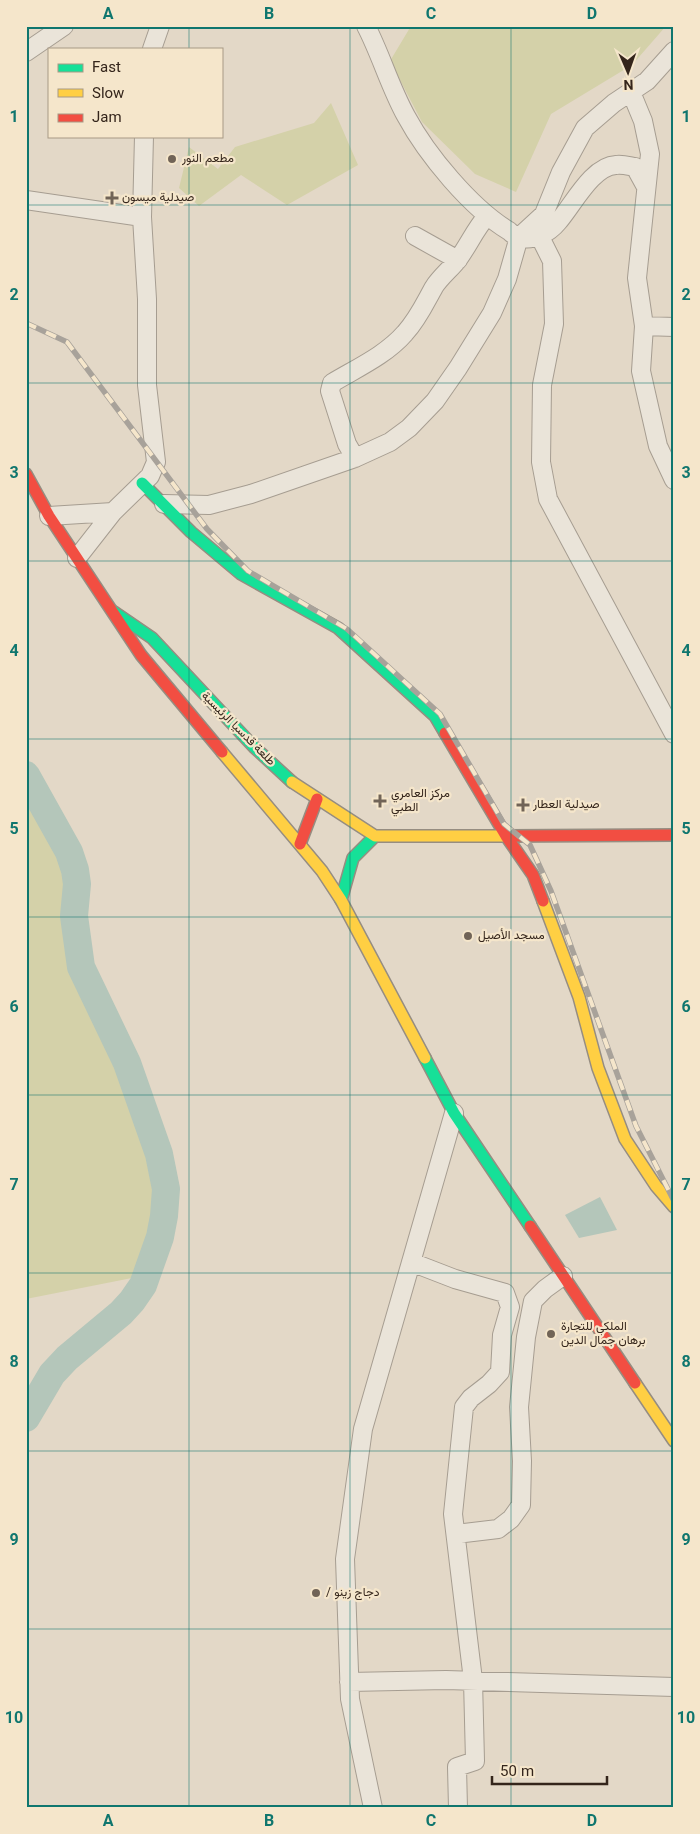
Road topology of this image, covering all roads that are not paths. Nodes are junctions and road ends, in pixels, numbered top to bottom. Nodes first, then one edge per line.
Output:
1 (64, 26) edge
2 (160, 26) edge
3 (366, 26) edge
4 (152, 48) edge
5 (674, 51) edge
6 (26, 52) edge
7 (631, 92) junction
8 (144, 138) edge
9 (646, 187) junction
10 (26, 200) edge
11 (487, 216) junction
12 (142, 217) junction
13 (415, 236) dead end
14 (540, 236) junction
15 (519, 237) junction
16 (458, 260) junction
17 (644, 326) junction
18 (674, 327) edge
19 (355, 458) junction
20 (26, 474) edge
21 (674, 480) edge
22 (142, 483) junction
23 (164, 504) junction
24 (113, 512) junction
25 (50, 516) junction
26 (77, 558) junction
27 (110, 609) junction
28 (674, 734) edge
29 (317, 799) junction
30 (674, 835) edge
31 (375, 836) junction
32 (506, 836) junction
33 (300, 844) junction
34 (341, 900) junction
35 (454, 1113) junction
36 (674, 1208) edge
37 (411, 1262) junction
38 (563, 1276) junction
39 (674, 1442) edge
40 (456, 1534) junction
41 (472, 1680) junction
42 (349, 1682) junction
43 (674, 1687) edge
44 (373, 1808) edge
45 (458, 1808) edge

1 - 6 street
2 - 4 street
3 - 11 street
5 - 7 street
7 - 9 street
7 - 15 street
8 - 12 street
9 - 14 street
9 - 17 street
10 - 12 street
11 - 15 street
11 - 16 street
12 - 22 street
13 - 16 street
14 - 15 street
14 - 28 street
15 - 19 street
16 - 19 street
17 - 18 street
17 - 21 street
19 - 23 street
20 - 25 main road
22 - 23 main road
22 - 24 street
23 - 32 main road
24 - 25 street
24 - 26 street
25 - 26 main road
26 - 27 main road
27 - 29 main road, طلعة قدسيا الرئيسية
27 - 33 main road
29 - 31 main road, طلعة قدسيا الرئيسية
29 - 33 main road
30 - 32 main road
31 - 32 main road
31 - 34 main road
32 - 36 main road
33 - 34 main road
34 - 35 main road
35 - 37 street
35 - 38 main road
37 - 40 street
37 - 42 street
38 - 39 main road
38 - 40 street
40 - 41 street
41 - 42 street
41 - 43 street
41 - 45 street
42 - 44 street

